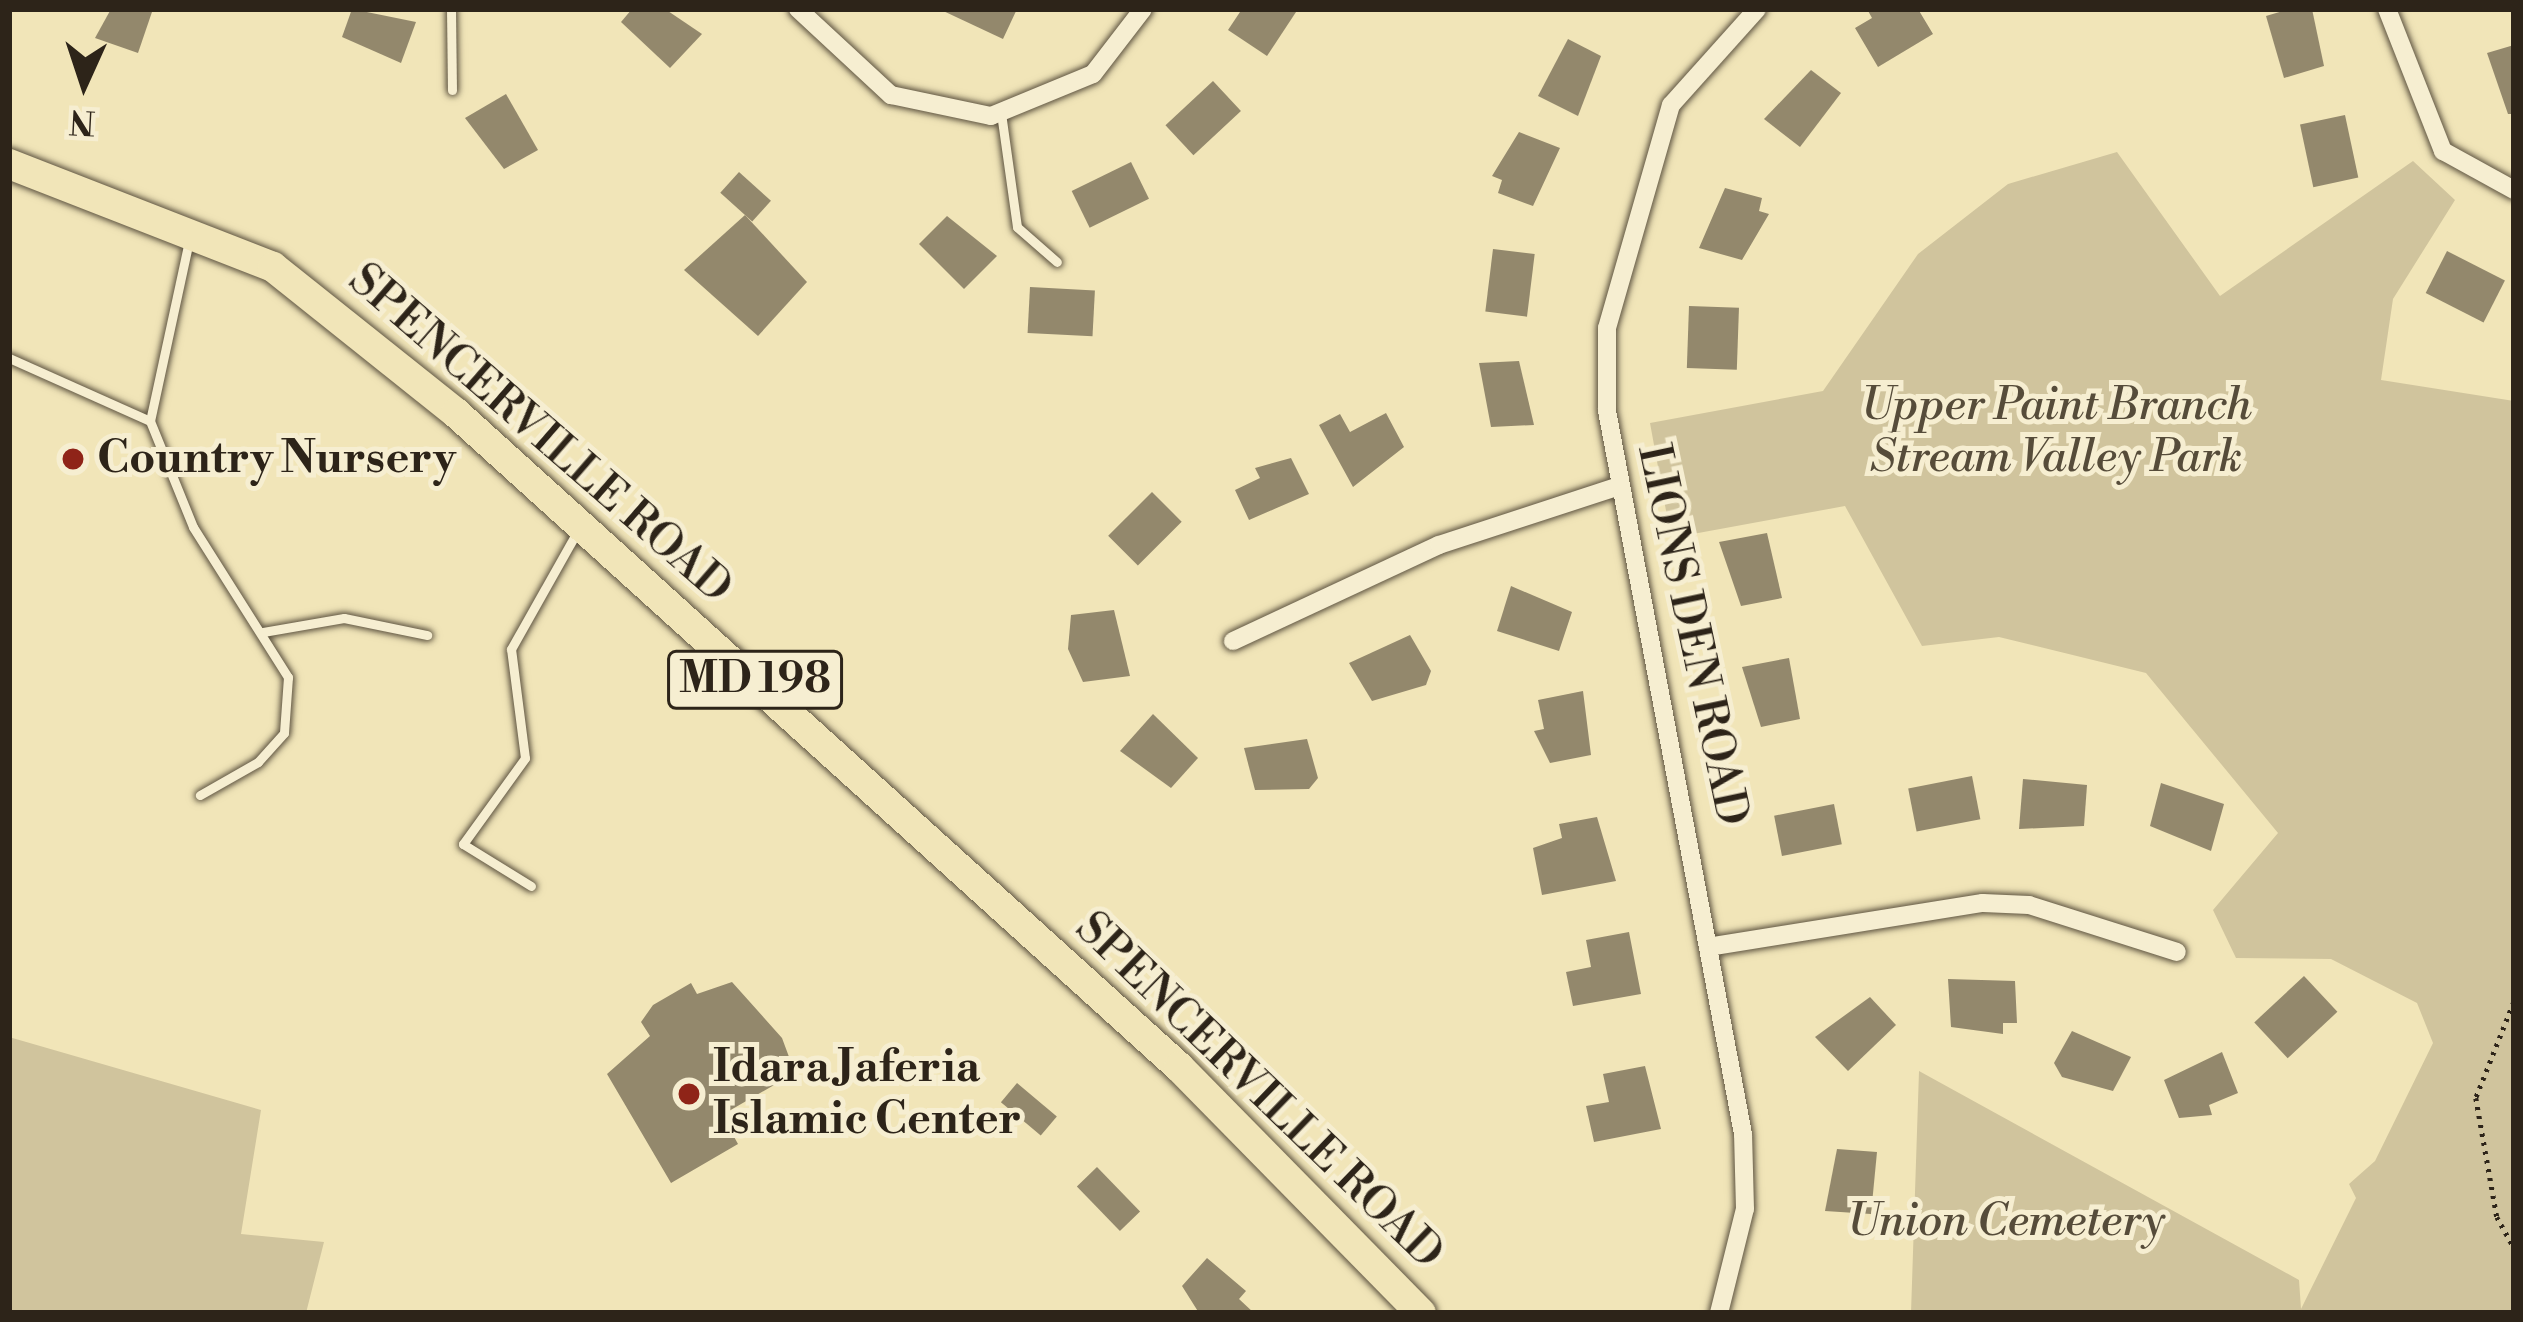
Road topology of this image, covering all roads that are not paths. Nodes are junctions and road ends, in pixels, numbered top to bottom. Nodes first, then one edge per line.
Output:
1 (451, 9) edge
2 (798, 9) edge
3 (1143, 9) edge
4 (1757, 9) edge
5 (2387, 9) edge
6 (452, 90) dead end
7 (1001, 113) junction
8 (9, 164) edge
9 (2514, 190) edge
10 (190, 229) junction
11 (1058, 262) dead end
12 (9, 358) edge
13 (150, 421) junction
14 (1620, 486) junction
15 (584, 523) junction
16 (263, 632) junction
17 (427, 635) dead end
18 (1233, 641) dead end
19 (200, 795) dead end
20 (531, 886) dead end
21 (1714, 946) junction
22 (2176, 952) dead end
23 (1421, 1313) edge
24 (1719, 1313) edge

1 - 6 lane
2 - 7 street
3 - 7 street
4 - 14 street, LIONS DEN ROAD
5 - 9 street
7 - 11 lane
8 - 10 main road, SPENCERVILLE ROAD / MD 198
10 - 13 lane
10 - 15 main road, SPENCERVILLE ROAD / MD 198
12 - 13 lane
13 - 16 lane
14 - 18 street
14 - 21 street, LIONS DEN ROAD
15 - 20 lane
15 - 23 main road, SPENCERVILLE ROAD / MD 198
16 - 17 lane
16 - 19 lane
21 - 22 street
21 - 24 street, LIONS DEN ROAD

